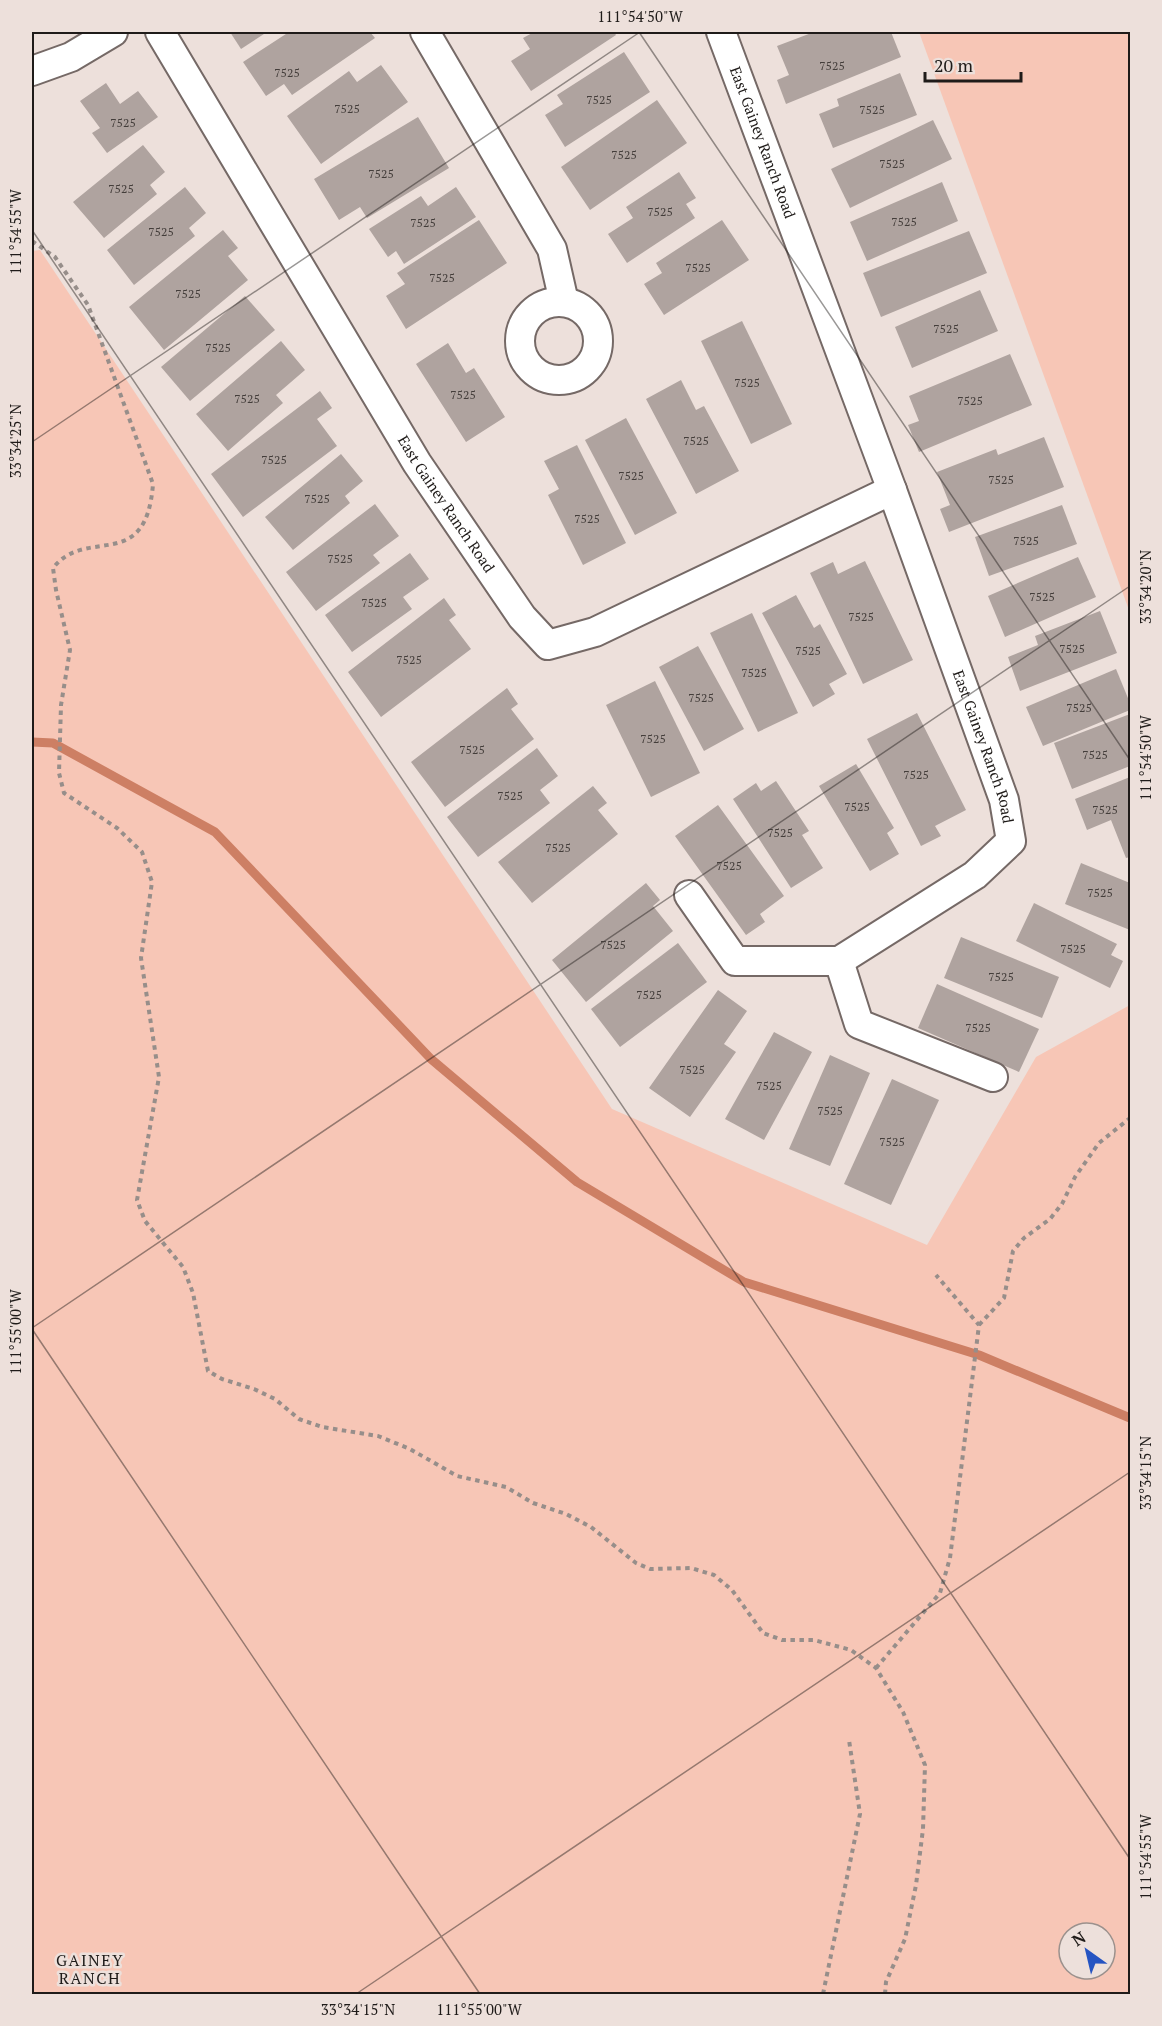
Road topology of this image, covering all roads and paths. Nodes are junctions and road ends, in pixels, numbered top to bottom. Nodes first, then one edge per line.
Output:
1 (113, 32) edge
2 (159, 32) edge
3 (425, 32) edge
4 (721, 32) edge
5 (32, 71) edge
6 (32, 241) edge
7 (564, 302) dead end
8 (892, 490) junction
9 (689, 895) dead end
10 (839, 961) junction
11 (993, 1077) dead end
12 (1131, 1118) edge
13 (936, 1275) dead end
14 (980, 1325) junction
15 (876, 1668) junction
16 (849, 1740) dead end
17 (823, 1995) edge
18 (885, 1995) edge

1 - 5 street
2 - 8 street, East Gainey Ranch Road
3 - 7 street
4 - 8 street, East Gainey Ranch Road
6 - 15 path
8 - 10 street, East Gainey Ranch Road
9 - 10 street
10 - 11 street
12 - 14 path
13 - 14 path
14 - 15 path
15 - 18 path
16 - 17 path

